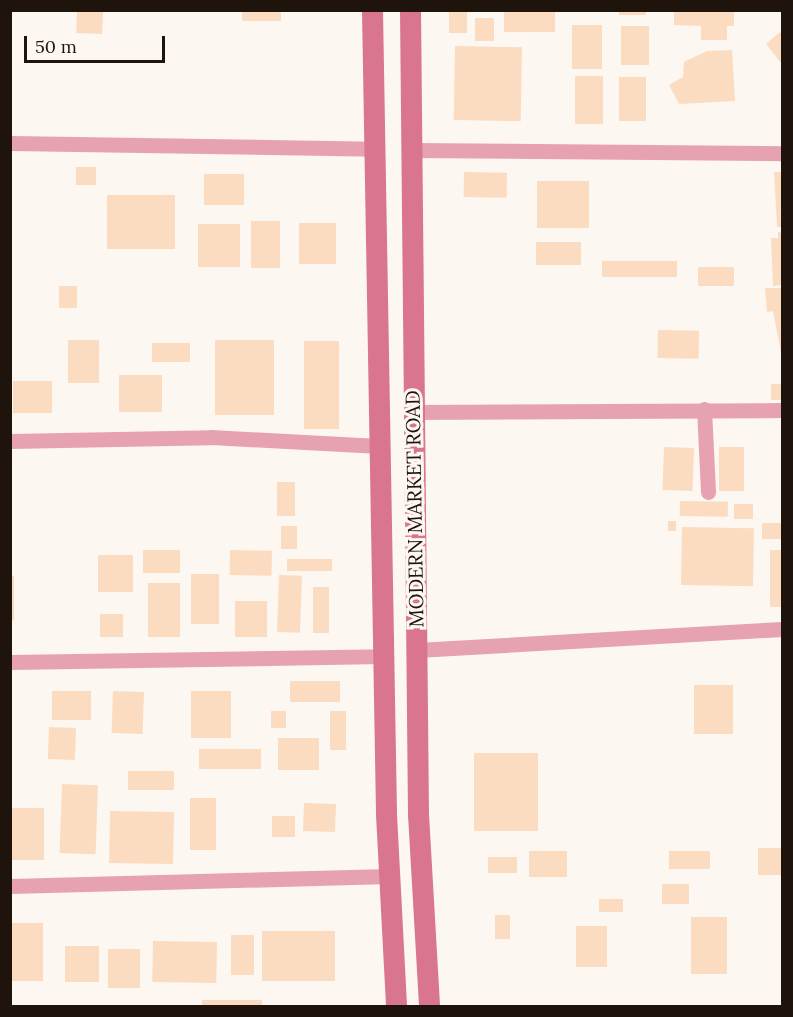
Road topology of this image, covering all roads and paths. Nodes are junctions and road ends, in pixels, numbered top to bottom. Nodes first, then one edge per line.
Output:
1 (372, 10) edge
2 (410, 10) edge
3 (10, 143) edge
4 (375, 148) junction
5 (411, 150) junction
6 (783, 153) edge
7 (704, 409) junction
8 (783, 410) edge
9 (411, 412) junction
10 (10, 441) edge
11 (379, 446) junction
12 (708, 492) dead end
13 (783, 629) edge
14 (417, 650) junction
15 (384, 656) junction
16 (10, 662) edge
17 (386, 814) junction
18 (418, 814) junction
19 (389, 876) junction
20 (10, 886) edge
21 (396, 1006) edge
22 (429, 1006) edge

1 - 4 street, MODERN MARKET ROAD
2 - 5 street, MODERN MARKET ROAD
3 - 4 street
4 - 11 street, MODERN MARKET ROAD
5 - 6 street
5 - 9 street, MODERN MARKET ROAD
7 - 8 street
7 - 9 street
7 - 12 street
9 - 14 street, MODERN MARKET ROAD
10 - 11 street
11 - 15 street, MODERN MARKET ROAD
13 - 14 street
14 - 18 street, MODERN MARKET ROAD
15 - 16 street
15 - 17 street, MODERN MARKET ROAD
17 - 18 street
17 - 19 street, MODERN MARKET ROAD
18 - 22 street, MODERN MARKET ROAD
19 - 20 street
19 - 21 street, MODERN MARKET ROAD

